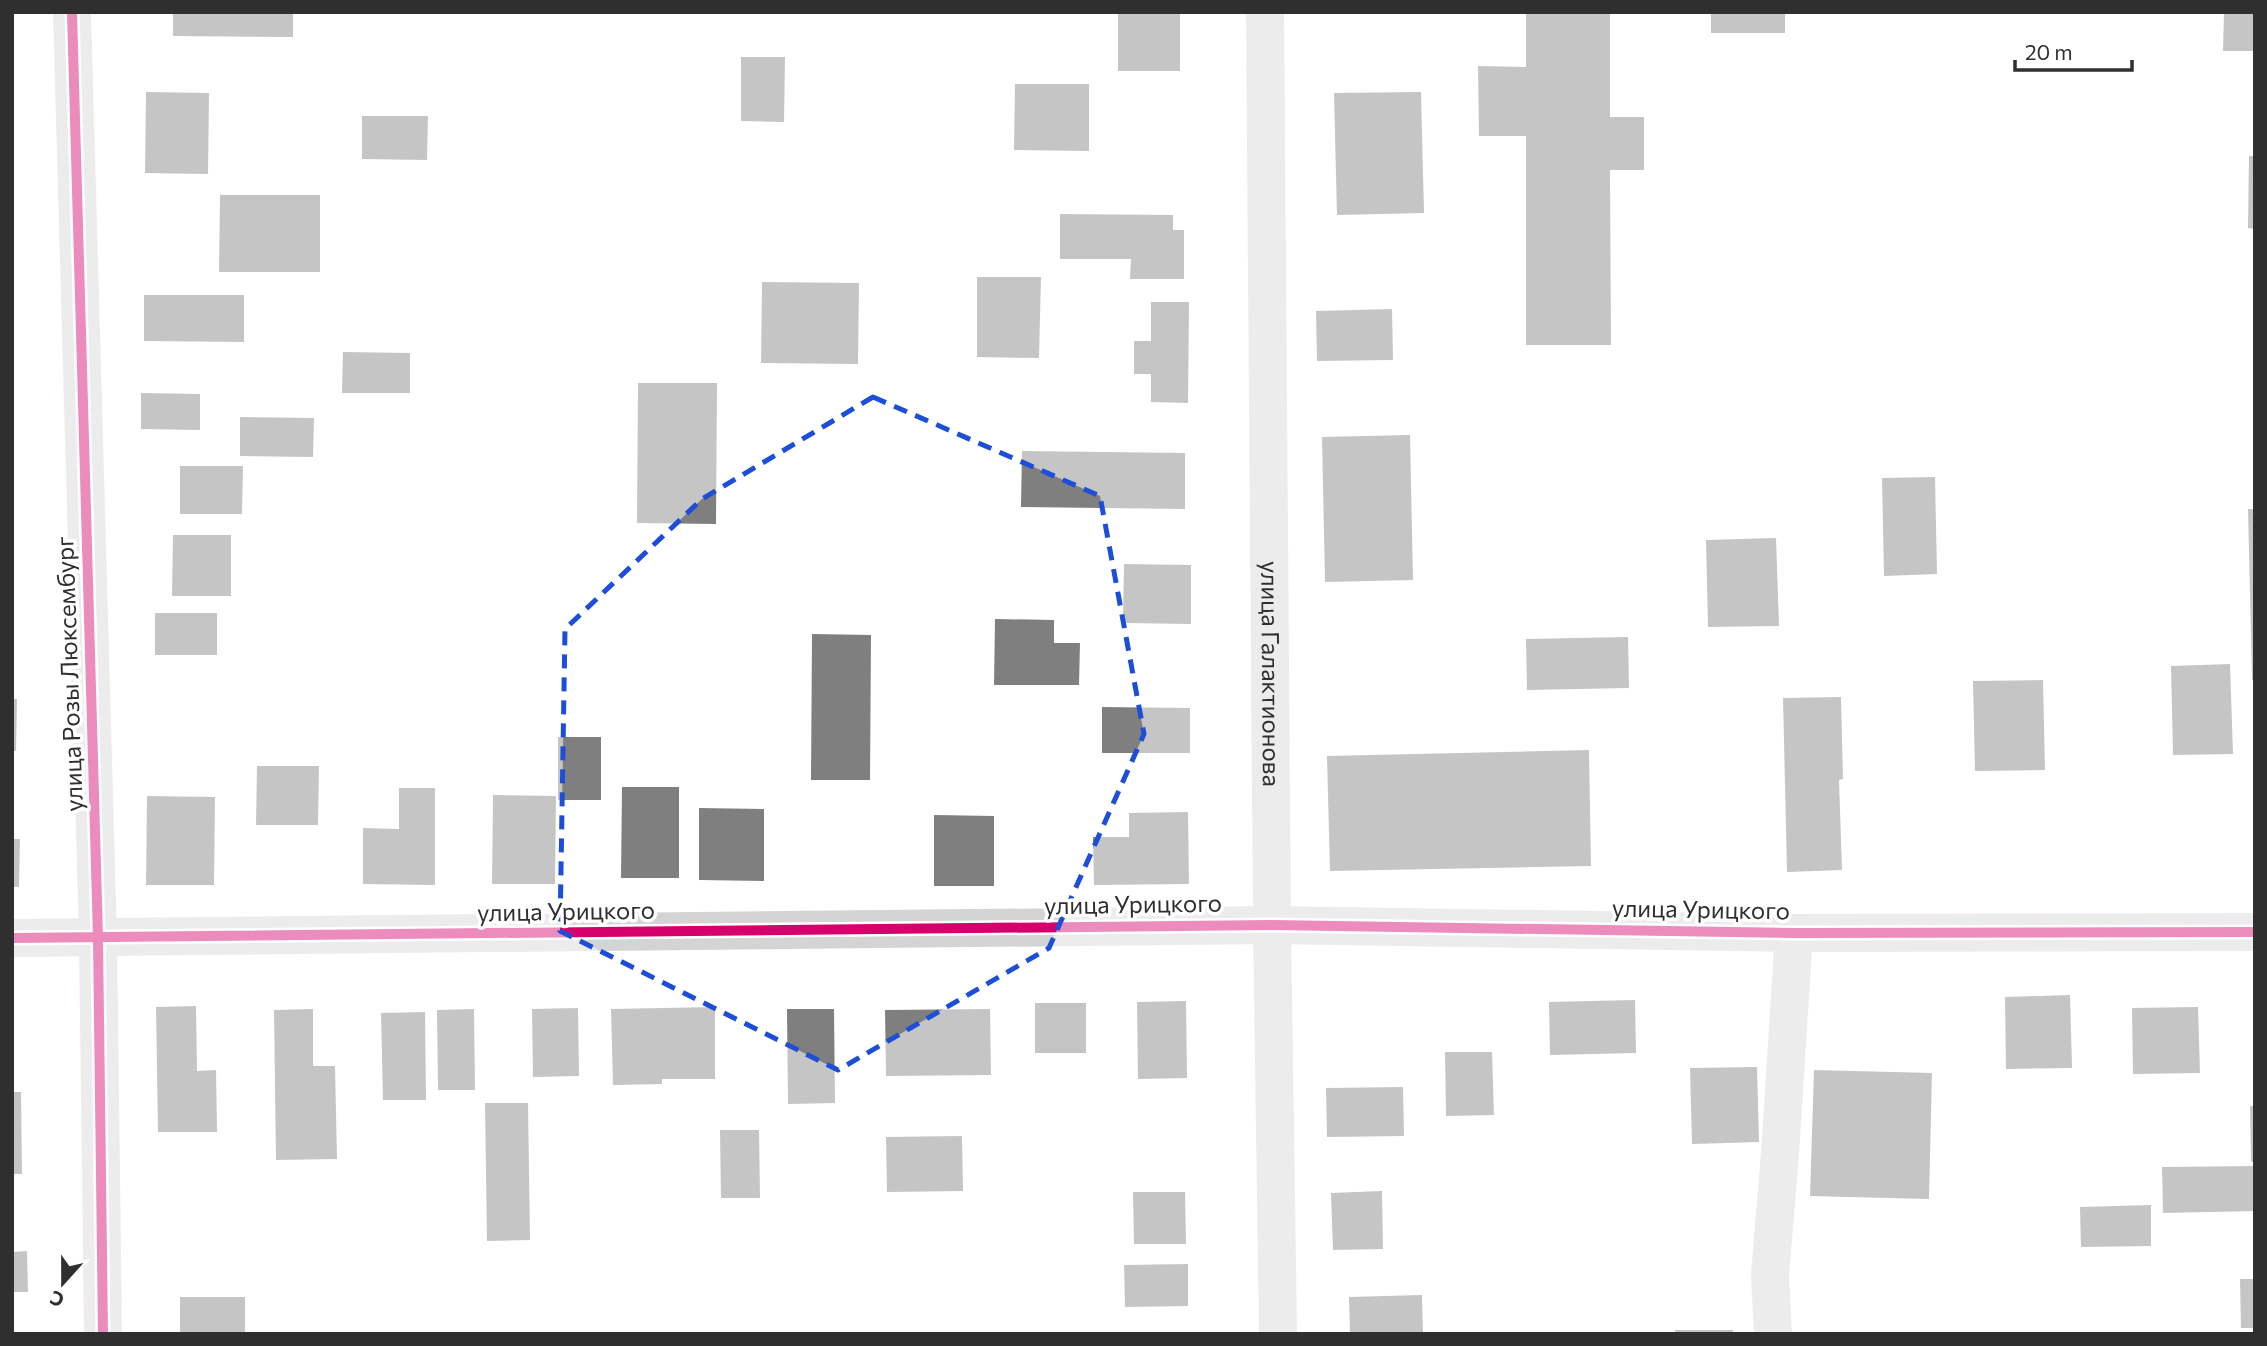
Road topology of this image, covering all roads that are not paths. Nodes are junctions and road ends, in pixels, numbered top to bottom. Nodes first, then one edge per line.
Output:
1 (72, 12) edge
2 (1265, 12) edge
3 (1272, 925) junction
4 (2255, 932) edge
5 (1794, 933) junction
6 (12, 938) edge
7 (98, 938) junction
8 (103, 1334) edge
9 (1278, 1334) edge
10 (1773, 1334) edge

1 - 7 street, улица Розы Люксембург
2 - 3 street, улица Галактионова
3 - 5 street, улица Урицкого
3 - 7 street, улица Урицкого
3 - 9 street, улица Галактионова
4 - 5 street, улица Урицкого
5 - 10 street
6 - 7 street, улица Урицкого
7 - 8 street, улица Розы Люксембург

